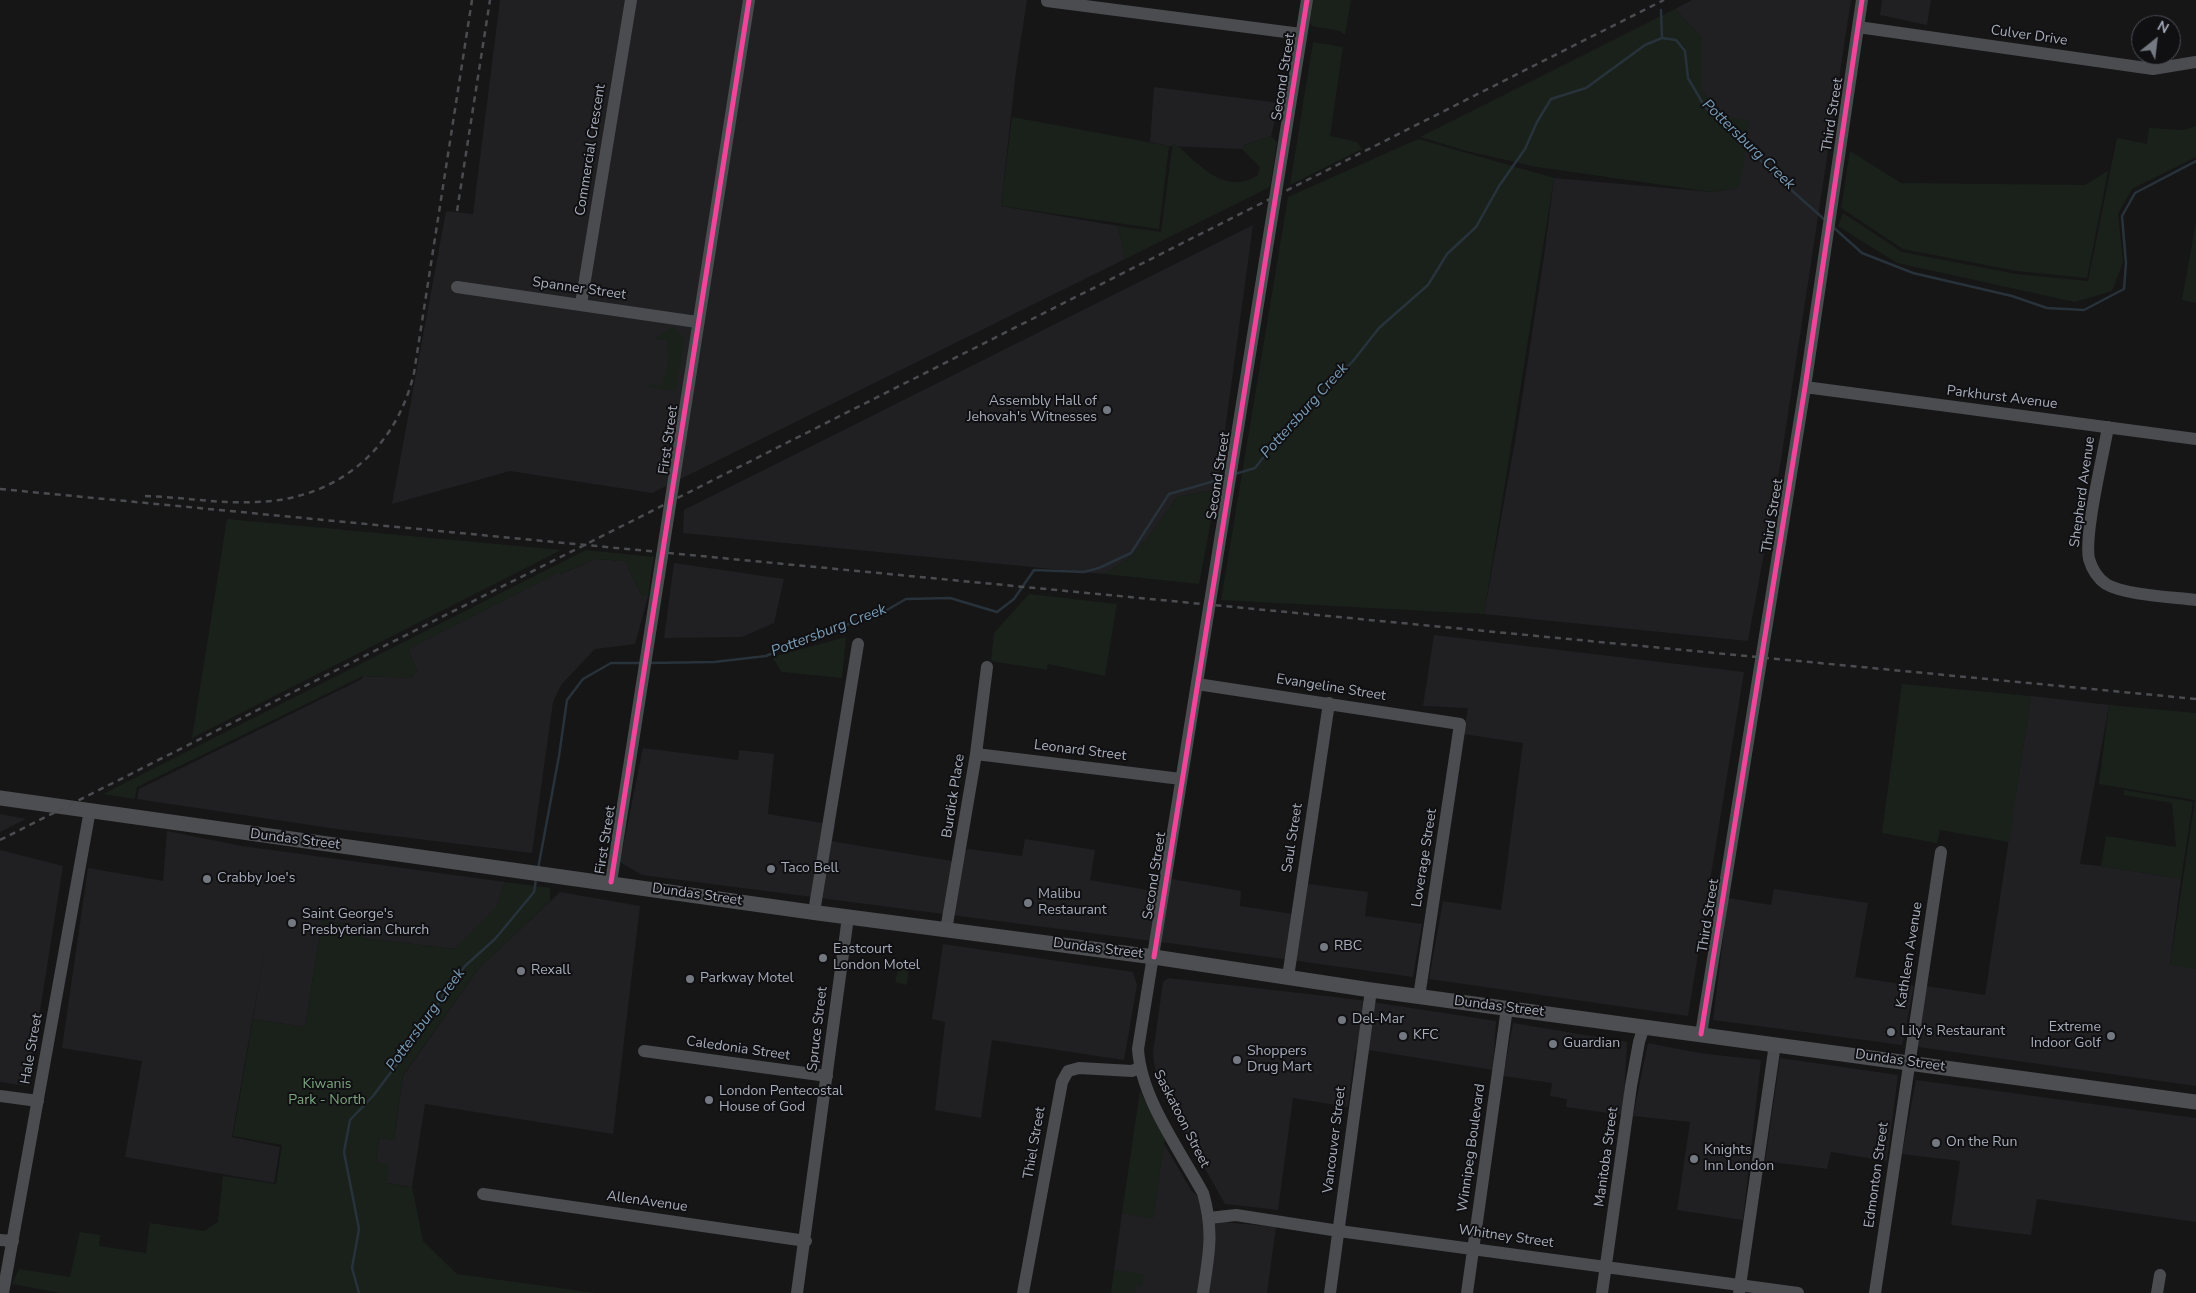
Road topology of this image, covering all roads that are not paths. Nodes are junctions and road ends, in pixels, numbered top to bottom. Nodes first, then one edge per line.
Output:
1 (631, 0) edge
2 (749, 0) edge
3 (1307, 0) edge
4 (1862, 0) edge
5 (1047, 1) edge
6 (1858, 27) junction
7 (1301, 34) junction
8 (2196, 62) edge
9 (456, 287) dead end
10 (581, 304) junction
11 (697, 322) junction
12 (1805, 387) junction
13 (2108, 427) junction
14 (2196, 439) edge
15 (2196, 600) edge
16 (858, 644) dead end
17 (987, 667) dead end
18 (1197, 684) junction
19 (1329, 703) junction
20 (1460, 724) joint
21 (976, 754) junction
22 (1181, 778) junction
23 (0, 798) edge
24 (90, 810) junction
25 (1941, 852) dead end
26 (611, 882) junction
27 (814, 912) junction
28 (848, 917) junction
29 (946, 930) junction
30 (1154, 956) junction
31 (1288, 977) junction
32 (1371, 990) junction
33 (1419, 996) junction
34 (1507, 1008) junction
35 (1644, 1026) junction
36 (1701, 1034) junction
37 (1775, 1044) junction
38 (644, 1051) dead end
39 (1908, 1062) junction
40 (1139, 1068) junction
41 (827, 1076) junction
42 (0, 1096) edge
43 (38, 1101) junction
44 (2196, 1102) edge
45 (483, 1194) dead end
46 (1210, 1218) junction
47 (1339, 1231) junction
48 (6, 1240) edge
49 (806, 1241) junction
50 (1474, 1248) junction
51 (1606, 1267) junction
52 (2160, 1276) dead end
53 (1740, 1289) edge
54 (3, 1293) edge
55 (798, 1293) edge
56 (1023, 1293) edge
57 (1203, 1293) edge
58 (1330, 1293) edge
59 (1467, 1293) edge
60 (1602, 1293) edge
61 (1798, 1293) edge
62 (1875, 1293) edge
63 (2157, 1293) edge

1 - 10 street, Commercial Crescent
2 - 11 street, First Street
3 - 7 street, Second Street
4 - 6 street, Third Street
5 - 7 street
6 - 8 street, Culver Drive
6 - 12 street, Third Street
7 - 18 street, Second Street
9 - 10 street, Spanner Street
10 - 11 street, Spanner Street
11 - 26 street, First Street
12 - 13 street, Parkhurst Avenue
12 - 36 street, Third Street
13 - 14 street, Parkhurst Avenue
13 - 15 street, Shepherd Avenue
16 - 27 street
17 - 21 street, Burdick Place
18 - 19 street, Evangeline Street
18 - 22 street, Second Street
19 - 20 street, Evangeline Street
19 - 31 street, Saul Street
20 - 33 street, Loverage Street
21 - 22 street, Leonard Street
21 - 29 street, Burdick Place
22 - 30 street, Second Street
23 - 24 main road, Dundas Street
24 - 26 main road, Dundas Street
24 - 43 street, Hale Street
25 - 39 street, Kathleen Avenue
26 - 27 main road, Dundas Street
27 - 28 main road, Dundas Street
28 - 29 main road, Dundas Street
28 - 41 street, Spruce Street
29 - 30 main road, Dundas Street
30 - 31 main road, Dundas Street
30 - 40 street, Saskatoon Street
31 - 32 main road, Dundas Street
32 - 33 main road, Dundas Street
32 - 47 street, Vancouver Street
33 - 34 main road, Dundas Street
34 - 35 main road, Dundas Street
34 - 50 street, Winnipeg Boulevard
35 - 36 main road, Dundas Street
35 - 51 street, Manitoba Street
36 - 37 main road, Dundas Street
37 - 39 main road, Dundas Street
37 - 53 street
38 - 41 street, Caledonia Street
39 - 44 main road, Dundas Street
39 - 62 street, Edmonton Street
40 - 46 street, Saskatoon Street
40 - 56 street, Thiel Street
41 - 49 street, Spruce Street
42 - 43 street
43 - 48 street, Hale Street
45 - 49 street, AllenAvenue
46 - 47 street, Whitney Street
46 - 57 street, Saskatoon Street
47 - 50 street, Whitney Street
47 - 58 street, Vancouver Street
48 - 54 street, Hale Street
49 - 55 street, Spruce Street
50 - 51 street, Whitney Street
50 - 59 street, Winnipeg Boulevard
51 - 53 street, Whitney Street
51 - 60 street, Manitoba Street
52 - 63 street
53 - 61 street, Whitney Street

